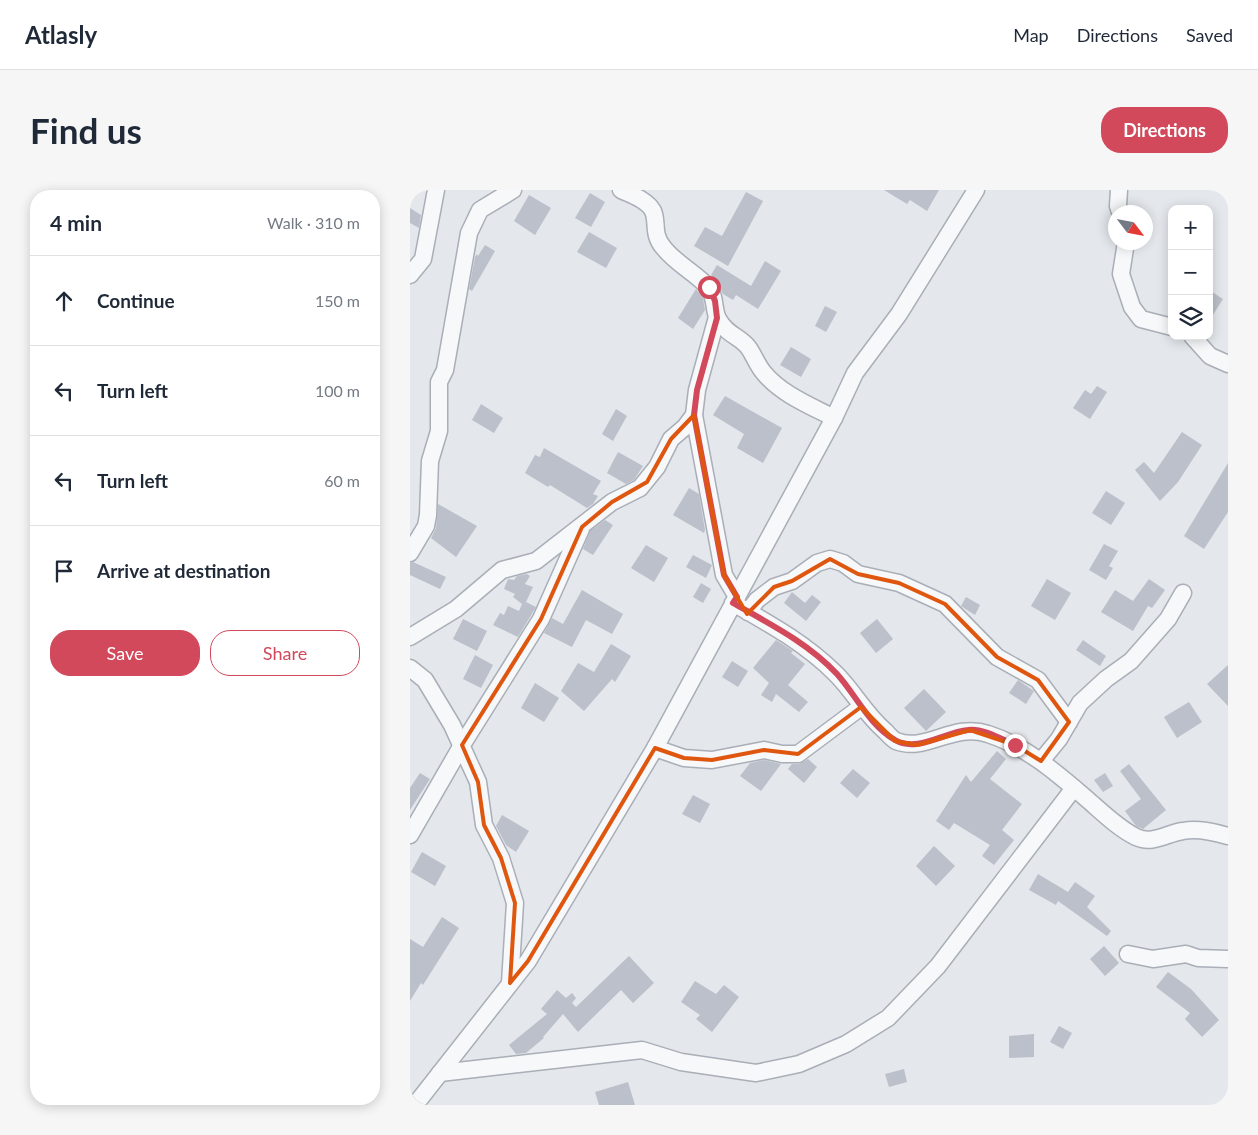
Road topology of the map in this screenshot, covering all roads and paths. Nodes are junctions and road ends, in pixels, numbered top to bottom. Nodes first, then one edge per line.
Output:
1 (436, 190) edge
2 (513, 190) edge
3 (621, 190) edge
4 (976, 190) edge
5 (1119, 190) edge
6 (1118, 205) edge
7 (1125, 250) edge
8 (410, 275) edge
9 (717, 318) junction
10 (1168, 326) edge
11 (1196, 340) edge
12 (1228, 364) edge
13 (694, 415) junction
14 (834, 418) junction
15 (582, 527) junction
16 (410, 553) edge
17 (1183, 593) dead end
18 (735, 600) junction
19 (748, 612) junction
20 (410, 637) edge
21 (410, 668) edge
22 (861, 707) junction
23 (1069, 722) junction
24 (462, 745) junction
25 (655, 748) junction
26 (1041, 761) junction
27 (1074, 788) junction
28 (410, 835) edge
29 (1228, 836) edge
30 (1128, 954) dead end
31 (1228, 959) edge
32 (510, 983) junction
33 (440, 1073) junction
34 (414, 1105) edge

1 - 8 street
2 - 16 street
3 - 9 street
4 - 14 street
5 - 6 street
7 - 10 street
9 - 13 street
9 - 14 street
11 - 12 street
13 - 15 street
13 - 18 street
14 - 18 street
15 - 20 street
15 - 24 street
17 - 23 street
18 - 19 street
18 - 25 street
19 - 22 street
19 - 23 street
21 - 24 street
22 - 25 street
22 - 26 street
23 - 26 street
24 - 28 street
24 - 32 street
25 - 32 street
26 - 27 street
27 - 29 street
27 - 33 street
30 - 31 street
32 - 33 street
33 - 34 street

